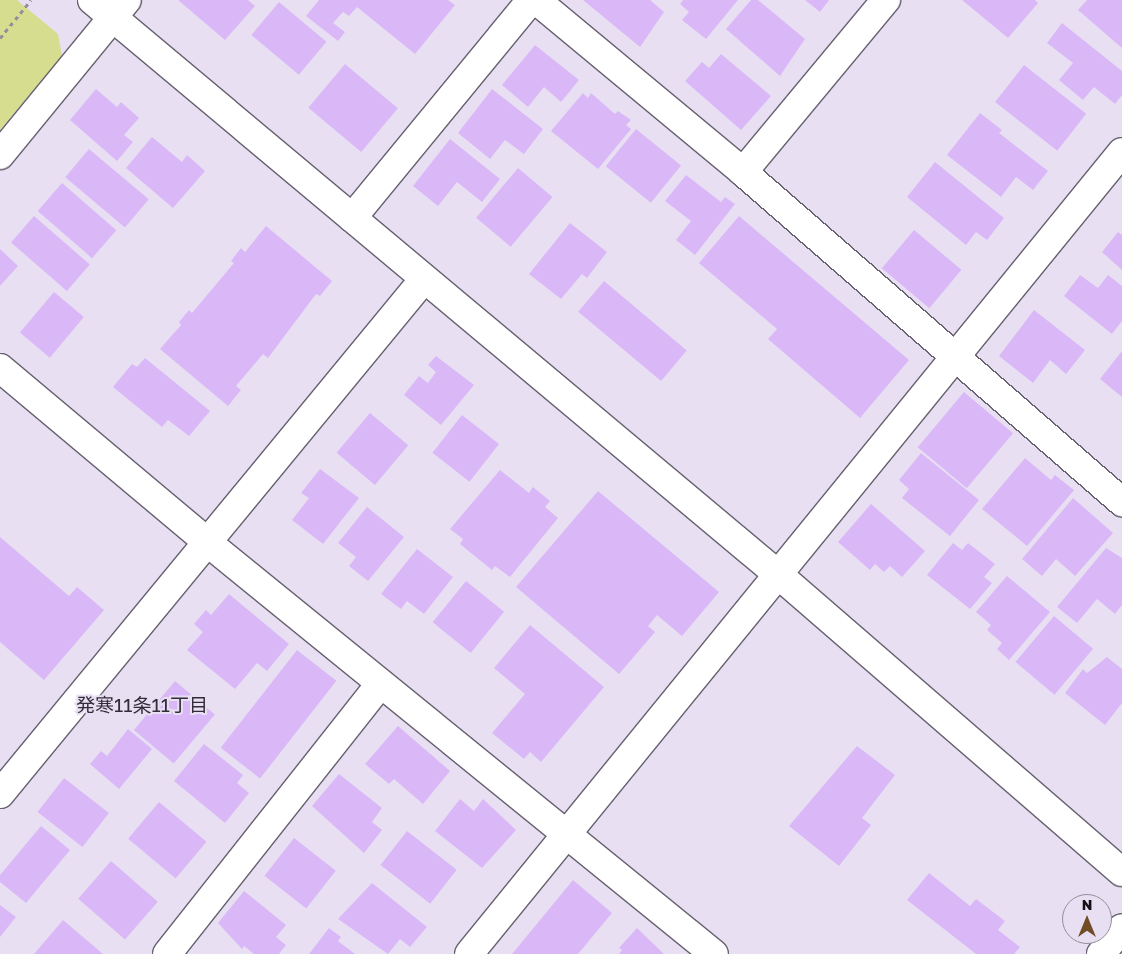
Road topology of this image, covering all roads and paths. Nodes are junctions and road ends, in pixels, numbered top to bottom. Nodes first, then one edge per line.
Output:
1 (31, 0) edge
2 (92, 0) edge
3 (531, 0) edge
4 (536, 0) edge
5 (886, 0) edge
6 (120, 9) edge
7 (0, 38) edge
8 (1122, 152) edge
9 (0, 155) edge
10 (744, 172) junction
11 (352, 218) junction
12 (424, 279) junction
13 (953, 358) junction
14 (0, 368) edge
15 (1122, 502) edge
16 (207, 542) junction
17 (780, 576) junction
18 (380, 684) junction
19 (0, 794) edge
20 (566, 836) junction
21 (1122, 872) edge
22 (1122, 928) edge
23 (167, 954) edge
24 (469, 954) edge
25 (714, 954) edge
26 (1101, 954) edge

1 - 7 path
2 - 6 street
3 - 11 street
4 - 10 street
5 - 10 street
6 - 9 street
6 - 11 street
8 - 13 street
10 - 13 street
11 - 12 street
12 - 16 street
12 - 17 street
13 - 15 street
13 - 17 street
14 - 16 street
16 - 18 street
16 - 19 street
17 - 20 street
17 - 21 street
18 - 20 street
18 - 23 street
20 - 24 street
20 - 25 street
22 - 26 street

